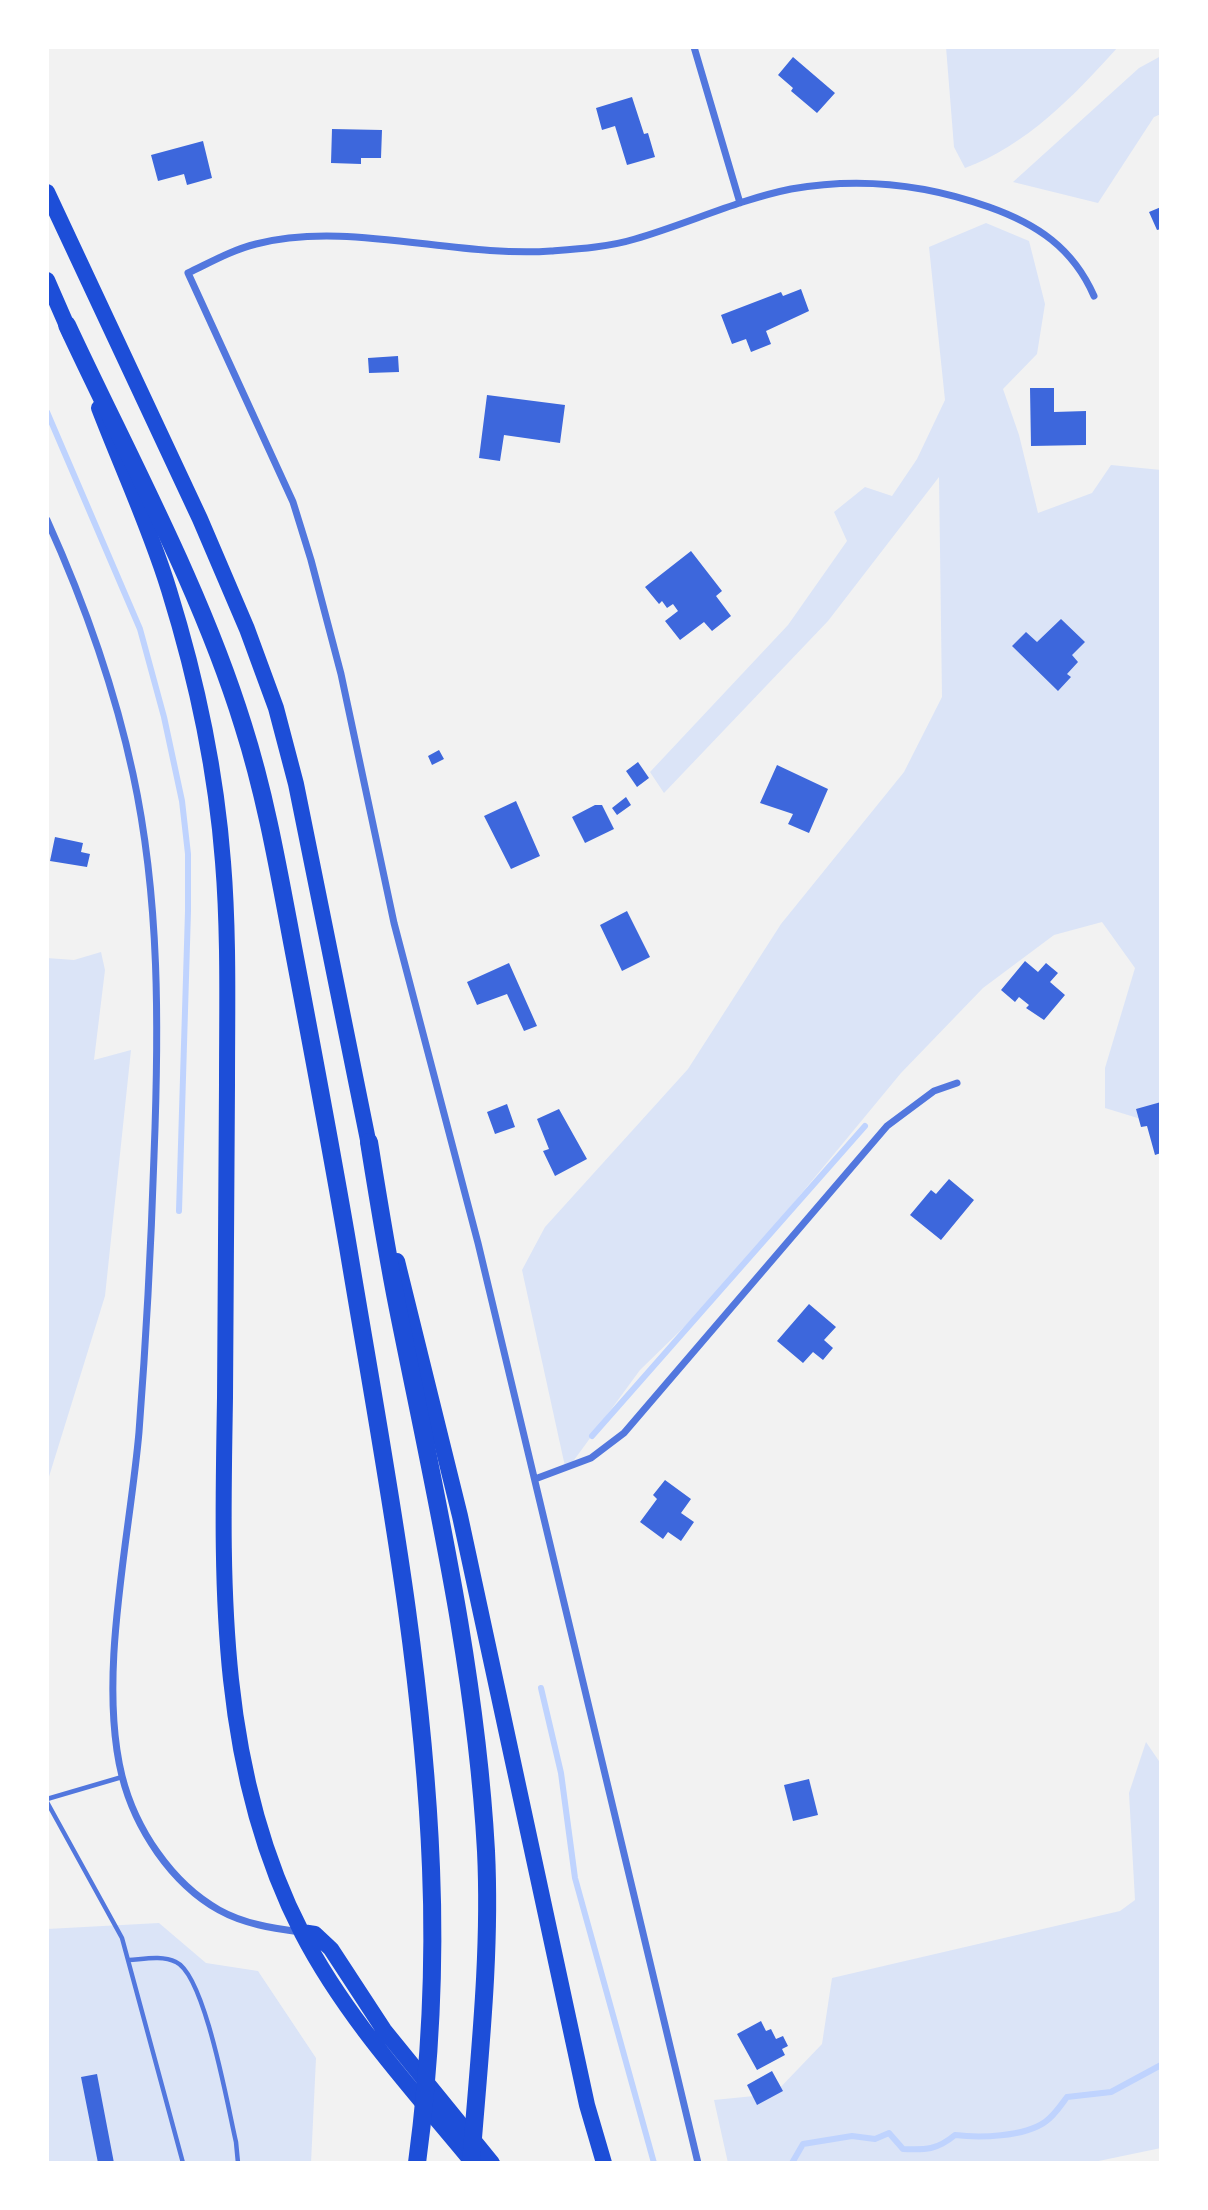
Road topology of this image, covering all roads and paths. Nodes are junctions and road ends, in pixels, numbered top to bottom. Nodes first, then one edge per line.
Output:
1 (694, 47) edge
2 (47, 192) edge
3 (740, 203) junction
4 (47, 280) edge
5 (1094, 296) dead end
6 (67, 325) junction
7 (47, 520) edge
8 (957, 1083) dead end
9 (369, 1142) junction
10 (535, 1479) junction
11 (122, 1777) junction
12 (47, 1800) edge
13 (302, 1932) junction
14 (129, 1960) junction
15 (183, 2163) edge
16 (237, 2163) edge
17 (418, 2163) edge
18 (472, 2163) edge
19 (492, 2163) edge
20 (604, 2163) edge
21 (698, 2163) edge

1 - 3 street
2 - 9 highway
3 - 5 street
3 - 10 street
4 - 6 highway
6 - 13 highway
6 - 17 highway
7 - 11 street
8 - 10 street
9 - 18 highway
9 - 20 highway
10 - 21 street
11 - 12 lane
11 - 13 street
12 - 14 lane
13 - 18 highway
13 - 19 highway
14 - 15 lane
14 - 16 lane

